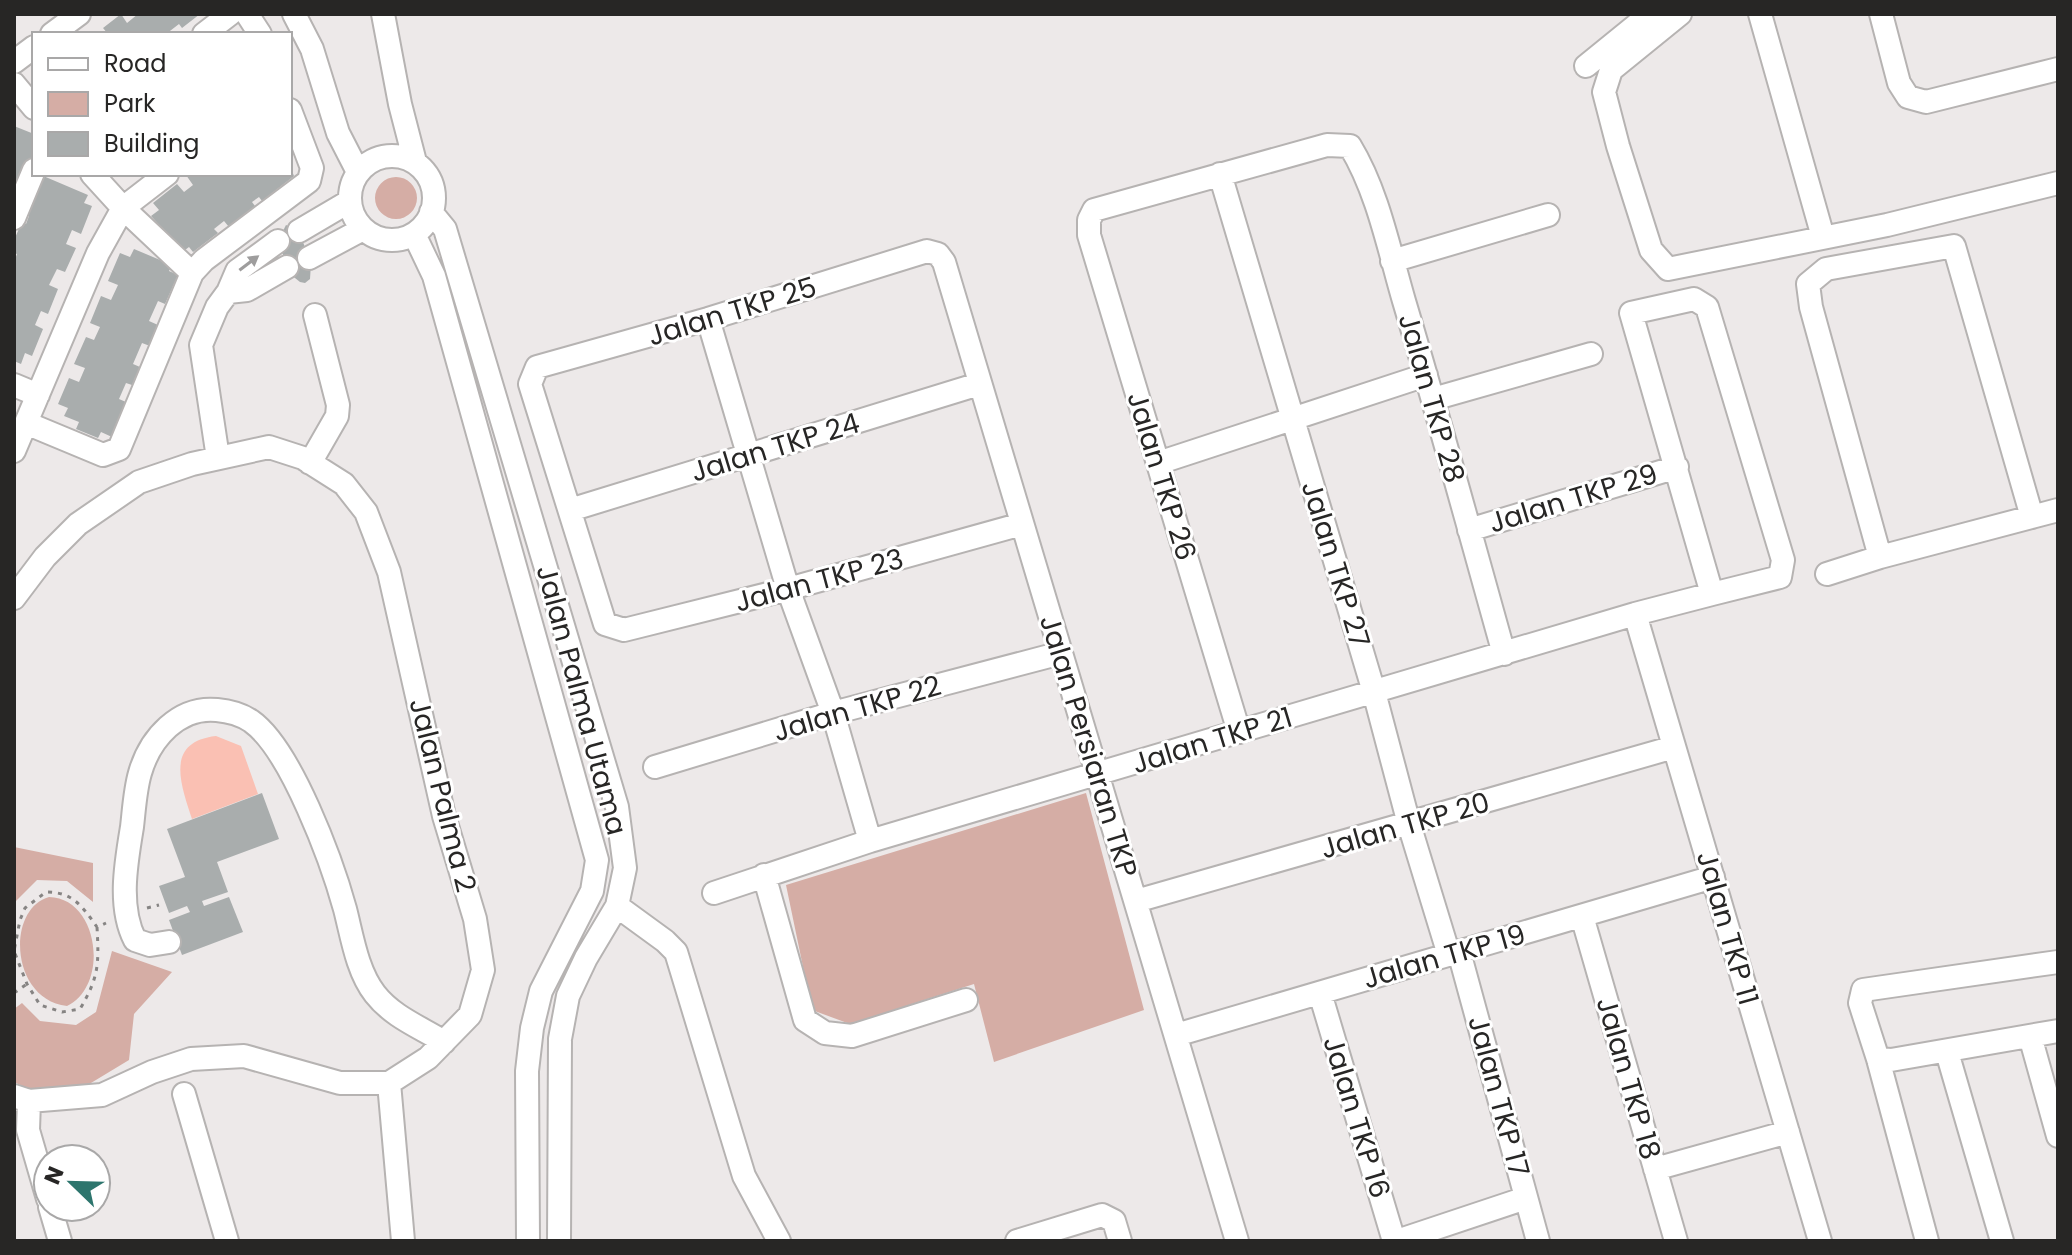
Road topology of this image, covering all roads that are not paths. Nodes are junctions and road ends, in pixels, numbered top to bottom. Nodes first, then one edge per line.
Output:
1 (79, 14) edge
2 (230, 14) edge
3 (247, 14) edge
4 (294, 14) edge
5 (383, 14) edge
6 (1650, 14) edge
7 (1680, 14) edge
8 (1760, 14) edge
9 (1881, 14) edge
10 (55, 32) edge
11 (207, 32) edge
12 (259, 32) edge
13 (32, 48) edge
14 (14, 62) edge
15 (1586, 66) dead end
16 (2058, 69) edge
17 (14, 84) edge
18 (32, 106) edge
19 (292, 115) edge
20 (415, 162) junction
21 (358, 172) junction
22 (1220, 174) junction
23 (32, 175) edge
24 (94, 176) edge
25 (164, 176) edge
26 (2058, 183) edge
27 (350, 201) junction
28 (123, 208) junction
29 (431, 212) junction
30 (1548, 215) dead end
31 (14, 218) edge
32 (363, 229) junction
33 (414, 234) junction
34 (1823, 237) junction
35 (938, 254) joint
36 (309, 258) dead end
37 (1392, 261) junction
38 (287, 267) dead end
39 (192, 273) junction
40 (228, 292) junction
41 (315, 315) dead end
42 (708, 319) junction
43 (1591, 354) dead end
44 (1426, 375) junction
45 (979, 384) junction
46 (14, 385) edge
47 (38, 395) junction
48 (1433, 399) junction
49 (1293, 418) junction
50 (26, 423) junction
51 (14, 451) edge
52 (749, 454) junction
53 (218, 458) junction
54 (310, 463) junction
55 (1158, 463) junction
56 (1677, 467) junction
57 (570, 510) junction
58 (2058, 510) edge
59 (2032, 517) junction
60 (1022, 524) junction
61 (1469, 530) junction
62 (1880, 557) junction
63 (1827, 574) dead end
64 (788, 589) junction
65 (1712, 594) junction
66 (14, 598) edge
67 (1635, 614) junction
68 (1061, 653) junction
69 (1504, 654) junction
70 (1374, 692) junction
71 (833, 713) junction
72 (1239, 732) junction
73 (1674, 747) junction
74 (655, 767) dead end
75 (1098, 774) junction
76 (1409, 824) junction
77 (870, 841) junction
78 (764, 875) junction
79 (1713, 877) junction
80 (714, 893) dead end
81 (1136, 901) junction
82 (617, 906) junction
83 (1582, 916) junction
84 (169, 942) dead end
85 (1454, 953) junction
86 (2058, 962) edge
87 (1320, 993) junction
88 (966, 1000) dead end
89 (2058, 1031) edge
90 (1176, 1035) junction
91 (2030, 1036) junction
92 (444, 1042) junction
93 (1947, 1052) junction
94 (1878, 1059) junction
95 (389, 1083) junction
96 (184, 1094) dead end
97 (22, 1098) edge
98 (1788, 1132) junction
99 (2058, 1136) edge
100 (32, 1144) edge
101 (1655, 1169) junction
102 (1526, 1198) junction
103 (227, 1241) edge
104 (403, 1241) edge
105 (528, 1241) edge
106 (559, 1241) edge
107 (779, 1241) edge
108 (1017, 1241) edge
109 (1120, 1241) edge
110 (1237, 1241) edge
111 (1396, 1241) edge
112 (1538, 1241) edge
113 (1676, 1241) edge
114 (1820, 1241) edge
115 (1927, 1241) edge
116 (2002, 1241) edge

1 - 10 street
2 - 11 street
3 - 12 street
4 - 21 street
5 - 20 street
6 - 15 street
7 - 34 street
8 - 34 street
9 - 16 street
13 - 14 street
17 - 18 street
19 - 39 street
20 - 21 street
20 - 29 street
21 - 27 street
22 - 37 street, Jalan TKP 28
22 - 49 street, Jalan TKP 27
22 - 55 street, Jalan TKP 26
23 - 31 street
24 - 28 street
25 - 28 street
26 - 34 street
27 - 32 street
40 -> 27 street
28 - 39 street
28 - 47 street
29 - 33 street
29 - 82 street, Jalan Palma Utama
30 - 37 street
32 - 33 street
32 - 36 street
33 - 105 street
35 - 42 street, Jalan TKP 25
35 - 45 street, Jalan Persiaran TKP
37 - 44 street, Jalan TKP 28
38 - 40 street
39 - 50 street
40 - 53 street
41 - 54 street
42 - 52 street
42 - 57 street, Jalan TKP 25
43 - 48 street
44 - 48 street, Jalan TKP 28
44 - 49 street
45 - 52 street, Jalan TKP 24
45 - 60 street, Jalan Persiaran TKP
46 - 47 street
47 - 50 street
48 - 61 street, Jalan TKP 28
49 - 55 street
49 - 70 street, Jalan TKP 27
50 - 51 street
52 - 57 street, Jalan TKP 24
52 - 64 street
53 - 54 street, Jalan Palma 2
53 - 66 street, Jalan Palma 2
54 - 92 street, Jalan Palma 2
55 - 72 street, Jalan TKP 26
56 - 61 street, Jalan TKP 29
56 - 65 street
56 - 65 street, Jalan TKP 21
57 - 64 street, Jalan TKP 23
58 - 59 street
59 - 62 street
59 - 62 street
60 - 64 street, Jalan TKP 23
60 - 68 street, Jalan Persiaran TKP
61 - 69 street, Jalan TKP 28
62 - 63 street
64 - 71 street
65 - 67 street, Jalan TKP 21
67 - 69 street, Jalan TKP 21
67 - 73 street, Jalan TKP 11
68 - 71 street, Jalan TKP 22
68 - 75 street, Jalan Persiaran TKP
69 - 70 street, Jalan TKP 21
70 - 72 street, Jalan TKP 21
70 - 76 street, Jalan TKP 27
71 - 74 street, Jalan TKP 22
71 - 77 street
72 - 75 street, Jalan TKP 21
73 - 76 street, Jalan TKP 20
73 - 79 street, Jalan TKP 11
75 - 77 street, Jalan TKP 21
75 - 81 street, Jalan Persiaran TKP
76 - 81 street, Jalan TKP 20
76 - 85 street, Jalan TKP 27
77 - 78 street, Jalan TKP 21
78 - 80 street, Jalan TKP 21
78 - 88 street
79 - 83 street, Jalan TKP 19
79 - 98 street, Jalan TKP 11
81 - 90 street, Jalan Persiaran TKP
82 - 106 street, Jalan Palma Utama
82 - 107 street
83 - 85 street, Jalan TKP 19
83 - 101 street, Jalan TKP 18
84 - 92 street
85 - 87 street, Jalan TKP 19
85 - 102 street, Jalan TKP 17
86 - 94 street
87 - 90 street, Jalan TKP 19
87 - 111 street, Jalan TKP 16
89 - 91 street
90 - 110 street, Jalan Persiaran TKP
91 - 93 street
91 - 99 street
92 - 95 street, Jalan Palma 2
93 - 94 street
93 - 116 street
94 - 115 street
95 - 97 street
95 - 104 street
96 - 103 street
97 - 100 street
98 - 101 street
98 - 114 street, Jalan TKP 11
101 - 113 street, Jalan TKP 18
102 - 111 street
102 - 112 street, Jalan TKP 17
108 - 109 street

